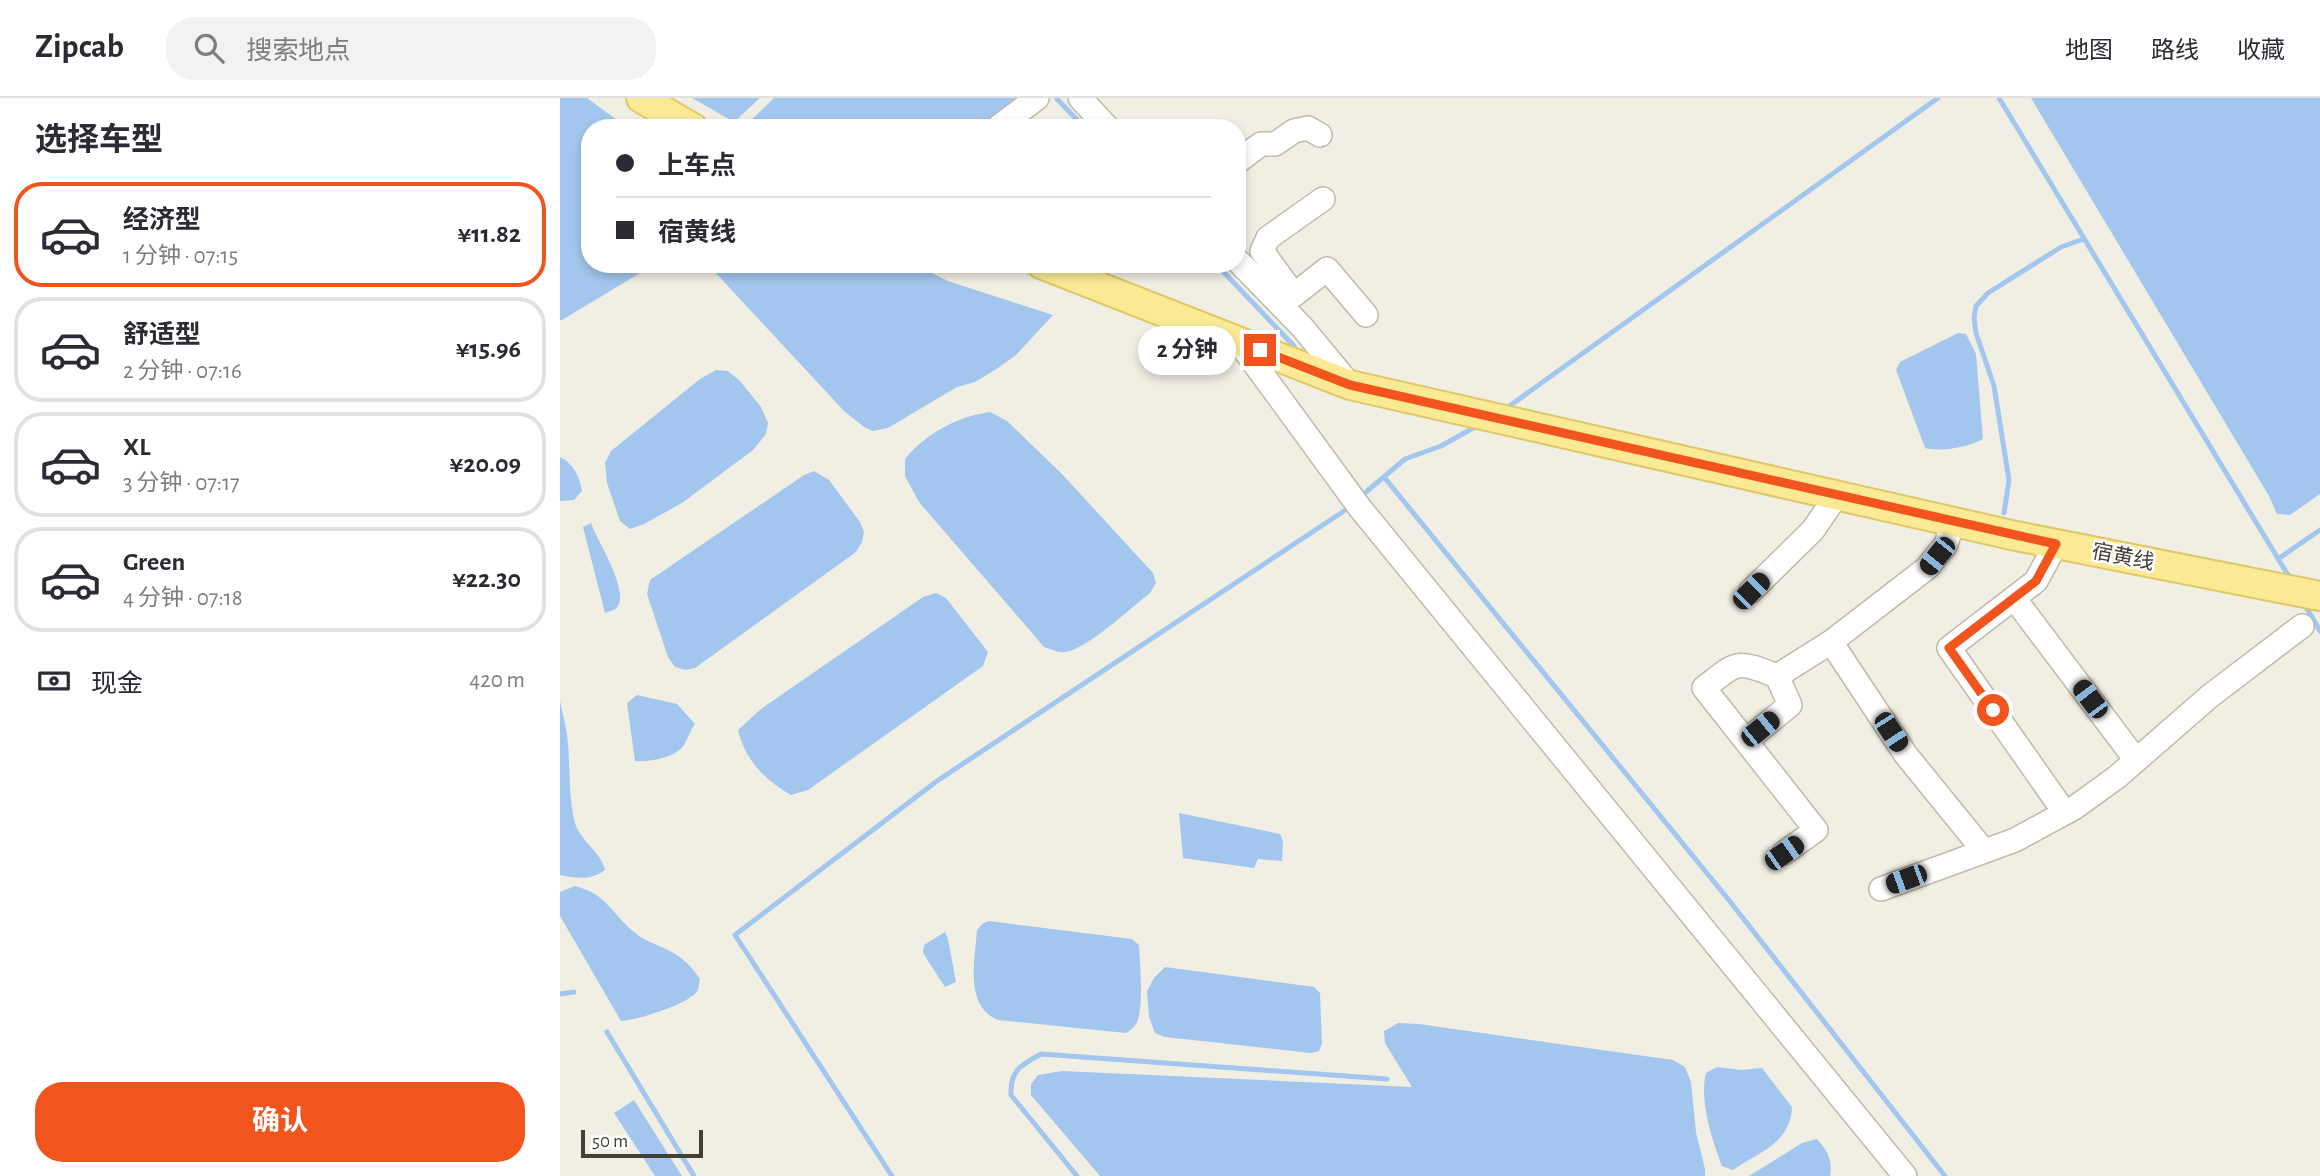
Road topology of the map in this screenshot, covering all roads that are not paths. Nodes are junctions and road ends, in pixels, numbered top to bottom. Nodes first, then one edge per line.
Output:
1 (642, 98) edge
2 (1037, 98) edge
3 (1080, 98) edge
4 (678, 119) edge
5 (1009, 119) edge
6 (1100, 119) edge
7 (1320, 135) dead end
8 (1246, 155) edge
9 (1323, 199) dead end
10 (1246, 267) edge
11 (1064, 273) edge
12 (1286, 299) junction
13 (1366, 315) dead end
14 (1238, 341) junction
15 (1350, 385) junction
16 (1837, 495) junction
17 (1953, 522) junction
18 (2056, 544) junction
19 (1751, 591) dead end
20 (2320, 596) edge
21 (2014, 598) junction
22 (2302, 626) dead end
23 (1831, 642) junction
24 (1777, 676) junction
25 (1746, 741) junction
26 (2136, 760) junction
27 (2065, 813) junction
28 (1984, 851) junction
29 (1784, 853) dead end
30 (1881, 889) dead end
31 (1905, 1176) edge

1 - 4 main road
2 - 5 street
3 - 6 street
7 - 8 street
9 - 12 street
10 - 12 street
11 - 14 main road, 宿黄线
12 - 13 street
12 - 15 street
14 - 15 main road, 宿黄线
14 - 31 street
15 - 16 main road, 宿黄线
16 - 17 main road, 宿黄线
16 - 19 street
17 - 18 main road, 宿黄线
17 - 23 street
18 - 20 main road, 宿黄线
18 - 21 street
21 - 26 street
21 - 27 street
22 - 26 street
23 - 24 street
23 - 28 street
24 - 25 street
24 - 25 street
25 - 29 street
26 - 27 street
27 - 28 street
28 - 30 street

